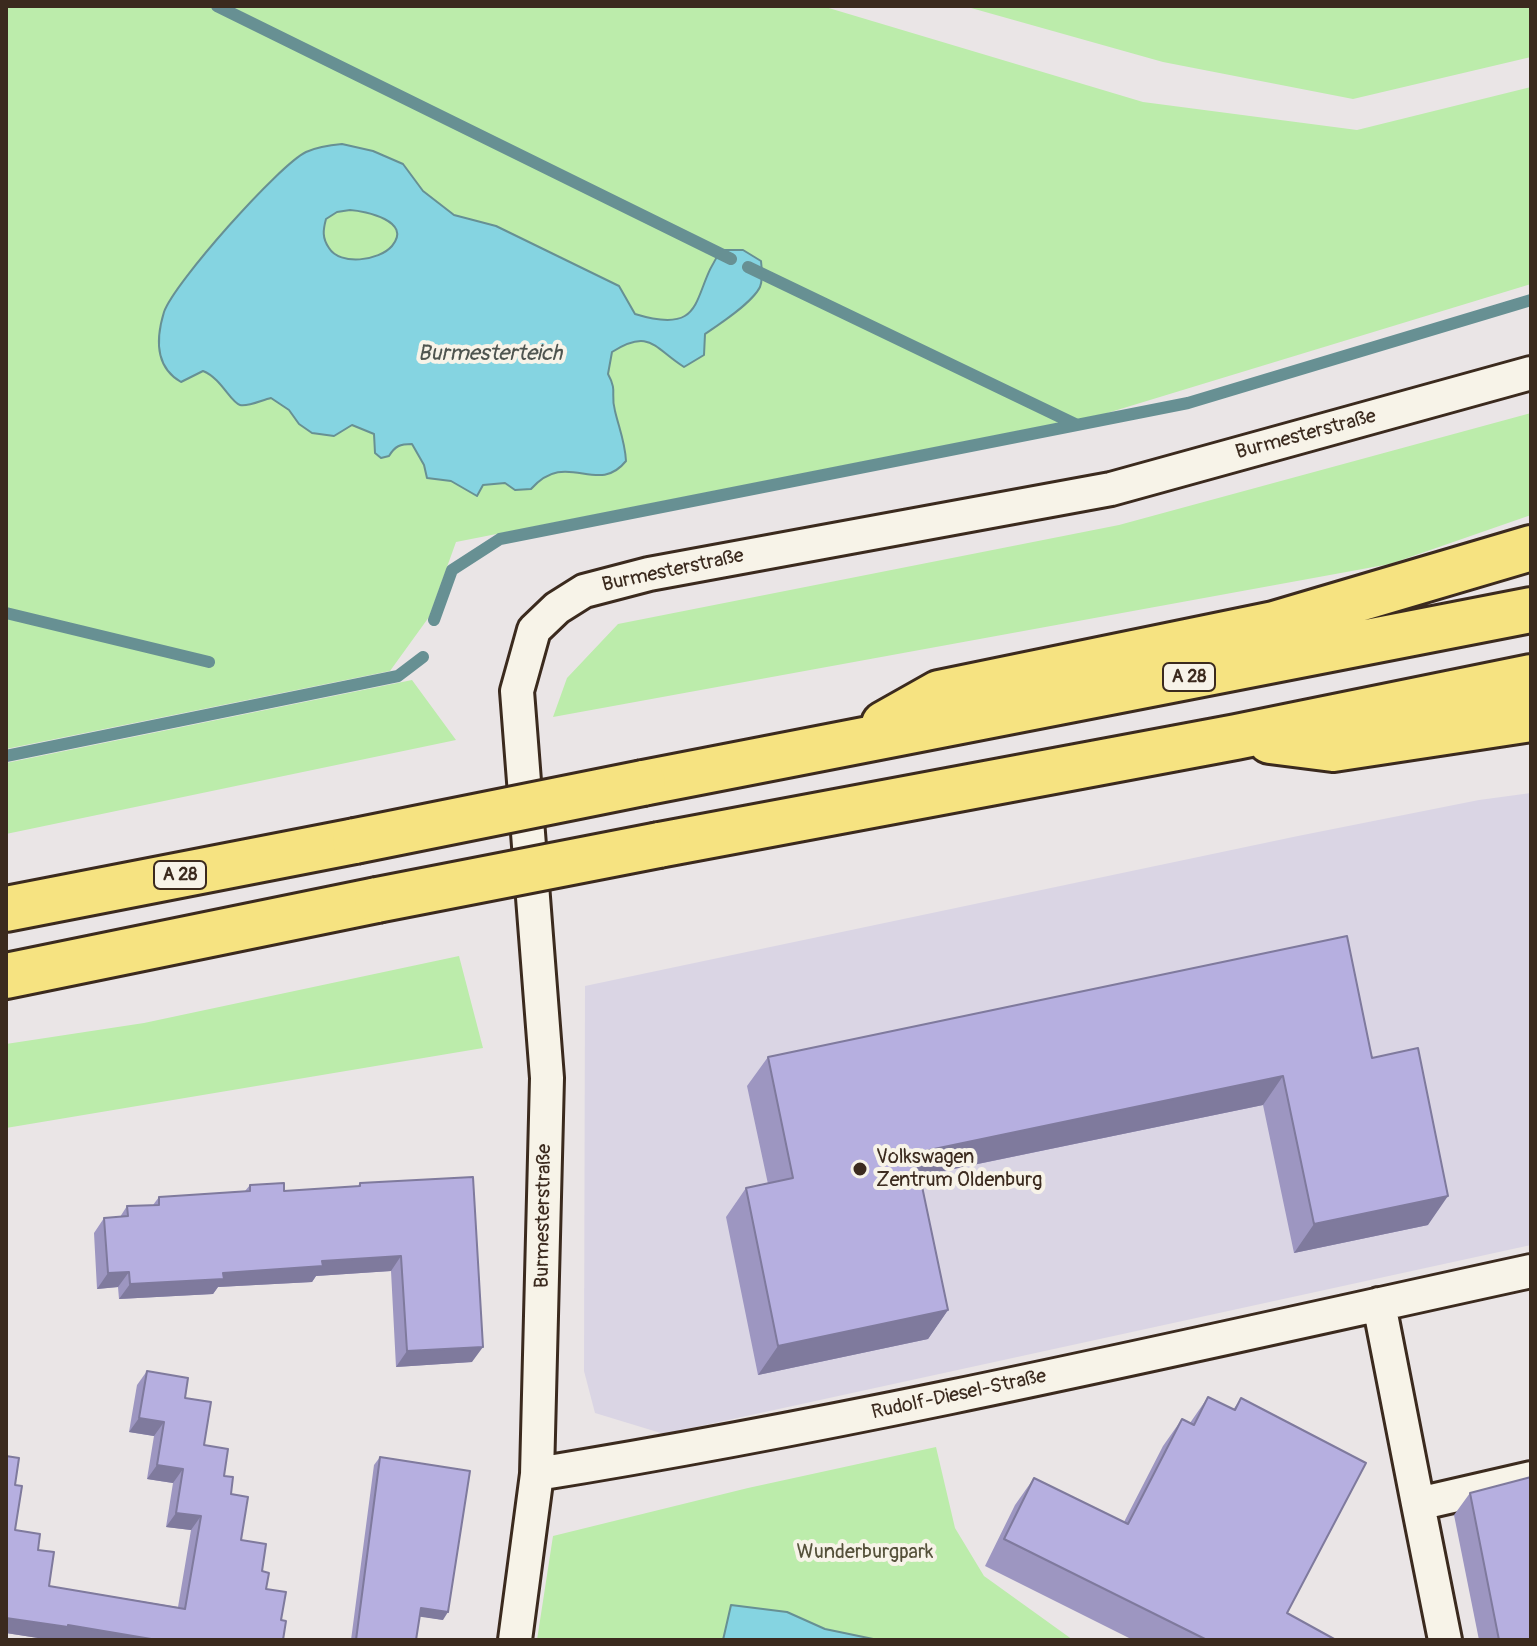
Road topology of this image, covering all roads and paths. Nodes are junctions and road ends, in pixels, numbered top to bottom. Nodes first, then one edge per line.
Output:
1 (1531, 373) edge
2 (1531, 548) edge
3 (1531, 610) edge
4 (1531, 677) edge
5 (1531, 719) edge
6 (1236, 737) junction
7 (848, 744) junction
8 (6, 909) edge
9 (6, 976) edge
10 (1531, 1271) edge
11 (1379, 1304) junction
12 (537, 1474) junction
13 (1531, 1478) edge
14 (1418, 1504) junction
15 (515, 1640) edge
16 (1445, 1640) edge

1 - 12 street, Burmesterstraße
2 - 7 highway
3 - 7 highway, A 28
4 - 6 highway
5 - 6 highway
6 - 9 highway, bridge
7 - 8 highway, A 28, bridge
10 - 11 street, Rudolf-Diesel-Straße
11 - 12 street, Rudolf-Diesel-Straße
11 - 14 street
12 - 15 street, Burmesterstraße
13 - 14 street
14 - 16 street

